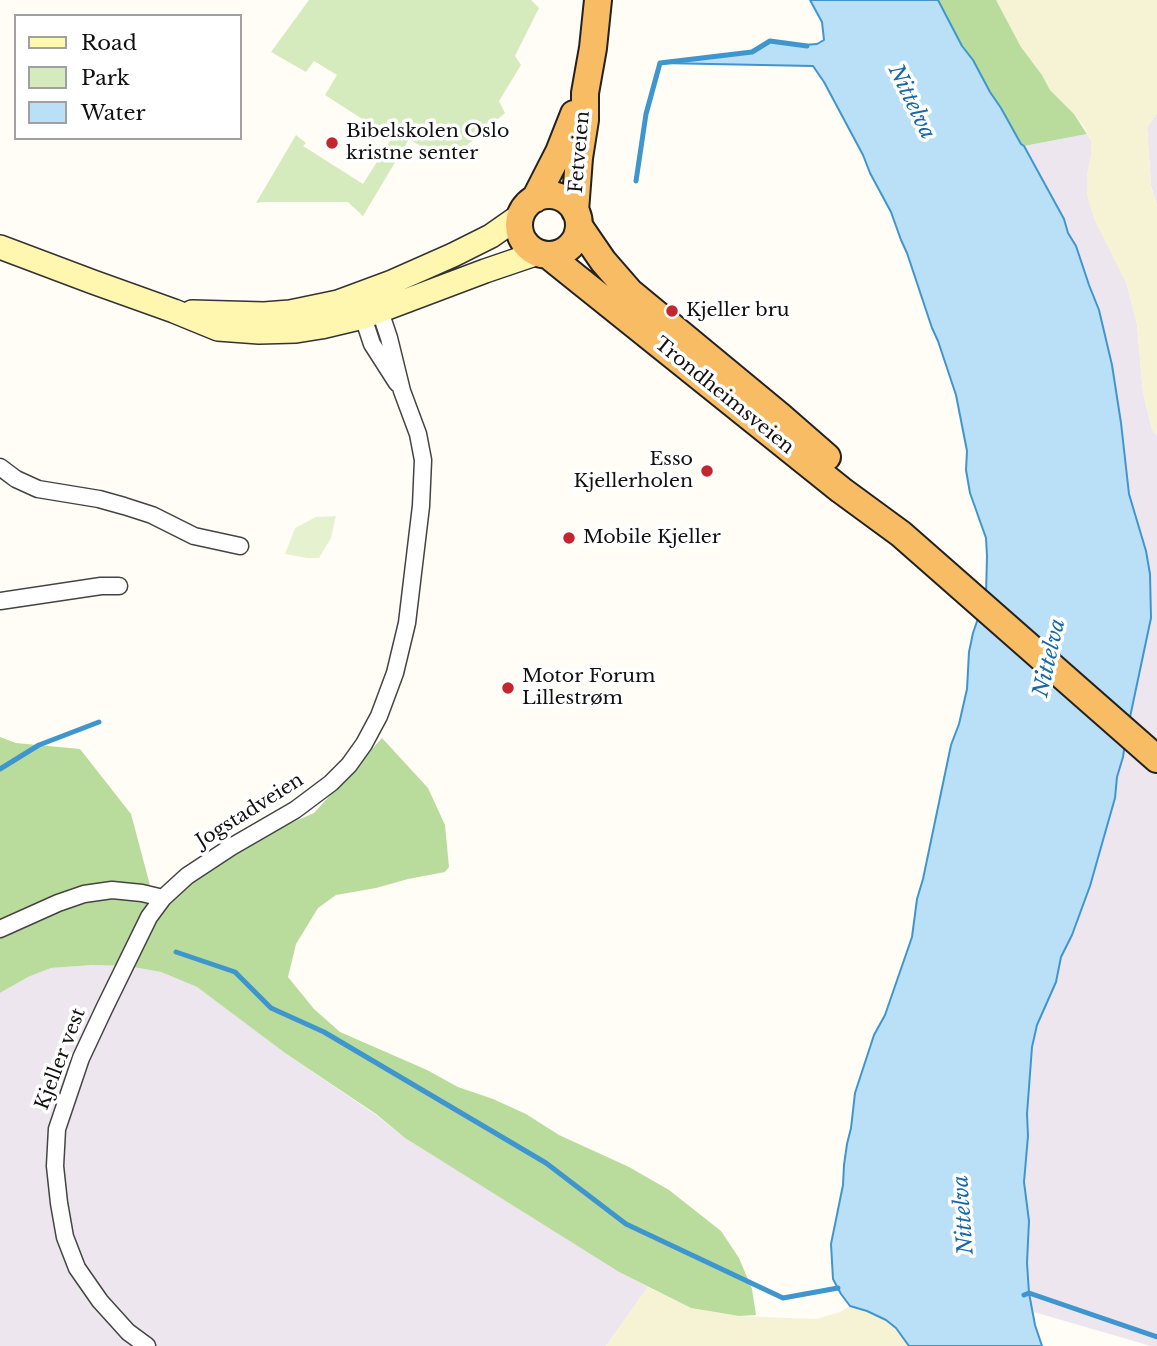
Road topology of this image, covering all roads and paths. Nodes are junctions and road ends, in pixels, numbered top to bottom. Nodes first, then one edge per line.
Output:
1 (598, 0) edge
2 (585, 93) junction
3 (528, 207) junction
4 (577, 218) junction
5 (0, 247) edge
6 (543, 254) junction
7 (366, 292) junction
8 (174, 311) junction
9 (371, 314) junction
10 (0, 467) edge
11 (901, 534) junction
12 (240, 546) dead end
13 (119, 586) dead end
14 (0, 601) edge
15 (1157, 759) edge
16 (163, 898) junction
17 (0, 929) edge
18 (147, 1346) edge

1 - 2 highway, Fetveien
2 - 3 highway, Fetveien
2 - 4 highway, Fetveien
3 - 4 highway
3 - 6 highway
3 - 7 main road
4 - 6 highway
4 - 11 highway, Trondheimsveien
5 - 8 main road
6 - 9 main road
6 - 11 highway, Trondheimsveien
7 - 8 main road
7 - 9 street, Jogstadveien
8 - 9 main road
9 - 16 street, Jogstadveien
10 - 12 street
11 - 15 highway, Trondheimsveien
13 - 14 street
16 - 17 street
16 - 18 street, Kjeller vest

